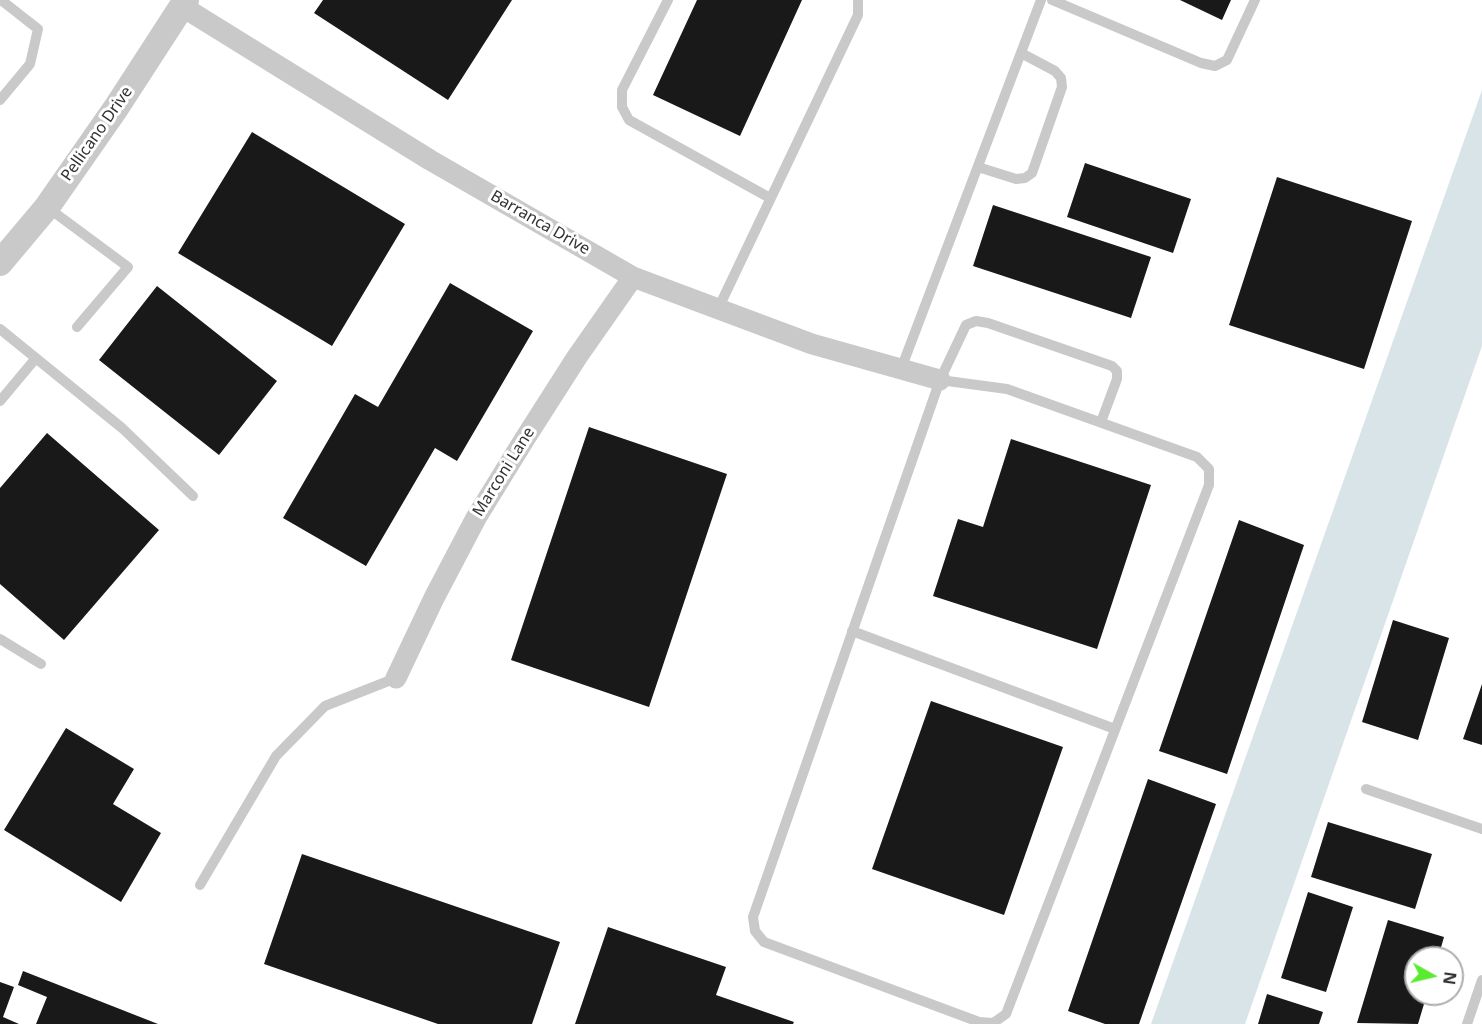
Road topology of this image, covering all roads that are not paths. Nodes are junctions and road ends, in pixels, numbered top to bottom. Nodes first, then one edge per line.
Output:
1 (1, 0) edge
2 (668, 0) edge
3 (858, 0) edge
4 (1041, 0) edge
5 (1052, 0) edge
6 (1255, 0) edge
7 (180, 2) edge
8 (1021, 53) junction
9 (0, 100) edge
10 (978, 167) junction
11 (770, 198) junction
12 (47, 207) junction
13 (0, 263) edge
14 (633, 277) junction
15 (718, 309) junction
16 (77, 327) dead end
17 (0, 329) edge
18 (36, 358) junction
19 (902, 369) junction
20 (940, 380) junction
21 (0, 401) edge
22 (1101, 422) junction
23 (193, 496) dead end
24 (852, 631) junction
25 (0, 639) edge
26 (41, 664) dead end
27 (396, 678) joint
28 (1115, 729) junction
29 (1366, 789) dead end
30 (1482, 829) edge
31 (200, 885) dead end
32 (1482, 980) edge
33 (1482, 1017) edge
34 (1469, 1019) edge

1 - 9 lane
2 - 11 lane
3 - 11 lane
4 - 8 lane
5 - 6 lane
7 - 12 street, Pellicano Drive
7 - 14 street, Barranca Drive
8 - 10 lane
8 - 10 lane
10 - 19 lane
11 - 15 lane
12 - 13 street, Pellicano Drive
12 - 16 lane
14 - 15 street, Barranca Drive
14 - 27 street, Marconi Lane
15 - 19 street, Barranca Drive
17 - 18 lane
18 - 21 lane
18 - 23 lane
19 - 20 street, Barranca Drive
20 - 22 lane
20 - 22 lane
20 - 24 lane
22 - 28 lane
24 - 28 lane
24 - 28 lane
25 - 26 lane
27 - 31 lane
29 - 30 lane
32 - 34 lane
33 - 34 lane

